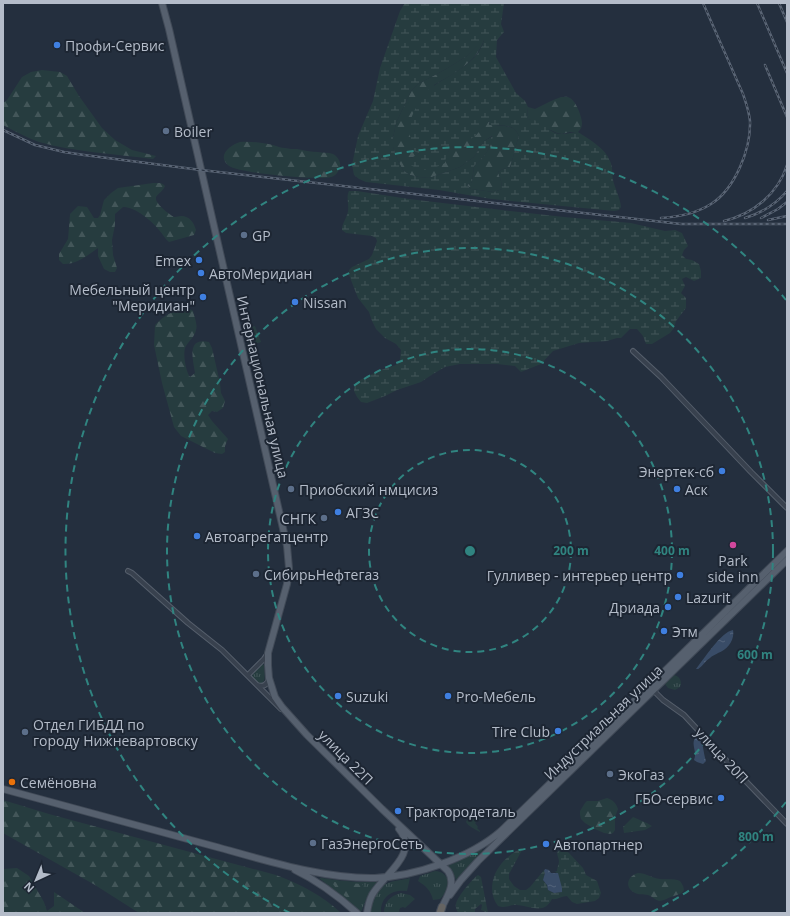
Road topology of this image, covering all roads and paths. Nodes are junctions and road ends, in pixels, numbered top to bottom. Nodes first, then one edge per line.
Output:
1 (163, 3) edge
2 (633, 351) dead end
3 (787, 508) edge
4 (787, 551) edge
5 (787, 560) edge
6 (128, 570) dead end
7 (268, 653) junction
8 (261, 662) junction
9 (268, 666) junction
10 (248, 675) junction
11 (269, 679) junction
12 (257, 685) junction
13 (654, 690) junction
14 (293, 720) junction
15 (3, 789) edge
16 (382, 810) junction
17 (787, 824) edge
18 (273, 862) junction
19 (441, 864) junction
20 (386, 877) junction
21 (440, 911) edge
22 (357, 913) edge
23 (367, 913) edge

1 - 7 main road, Интернациональная улица
2 - 3 street
4 - 19 main road, Индустриальная улица
5 - 13 main road, Индустриальная улица
6 - 10 street
7 - 8 street
7 - 9 main road, Интернациональная улица
8 - 9 street
8 - 10 street
9 - 11 main road, Интернациональная улица
10 - 12 street
11 - 12 street
11 - 14 main road, Интернациональная улица
12 - 14 street
13 - 17 street, улица 20П
13 - 21 main road, Индустриальная улица
14 - 16 main road, улица 22П
15 - 18 main road
16 - 19 main road, улица 22П
16 - 20 main road, улица 22П
18 - 20 main road, Индустриальная улица
18 - 22 main road
19 - 20 main road, Индустриальная улица
19 - 21 main road, улица 22П
20 - 23 main road, улица 22П

